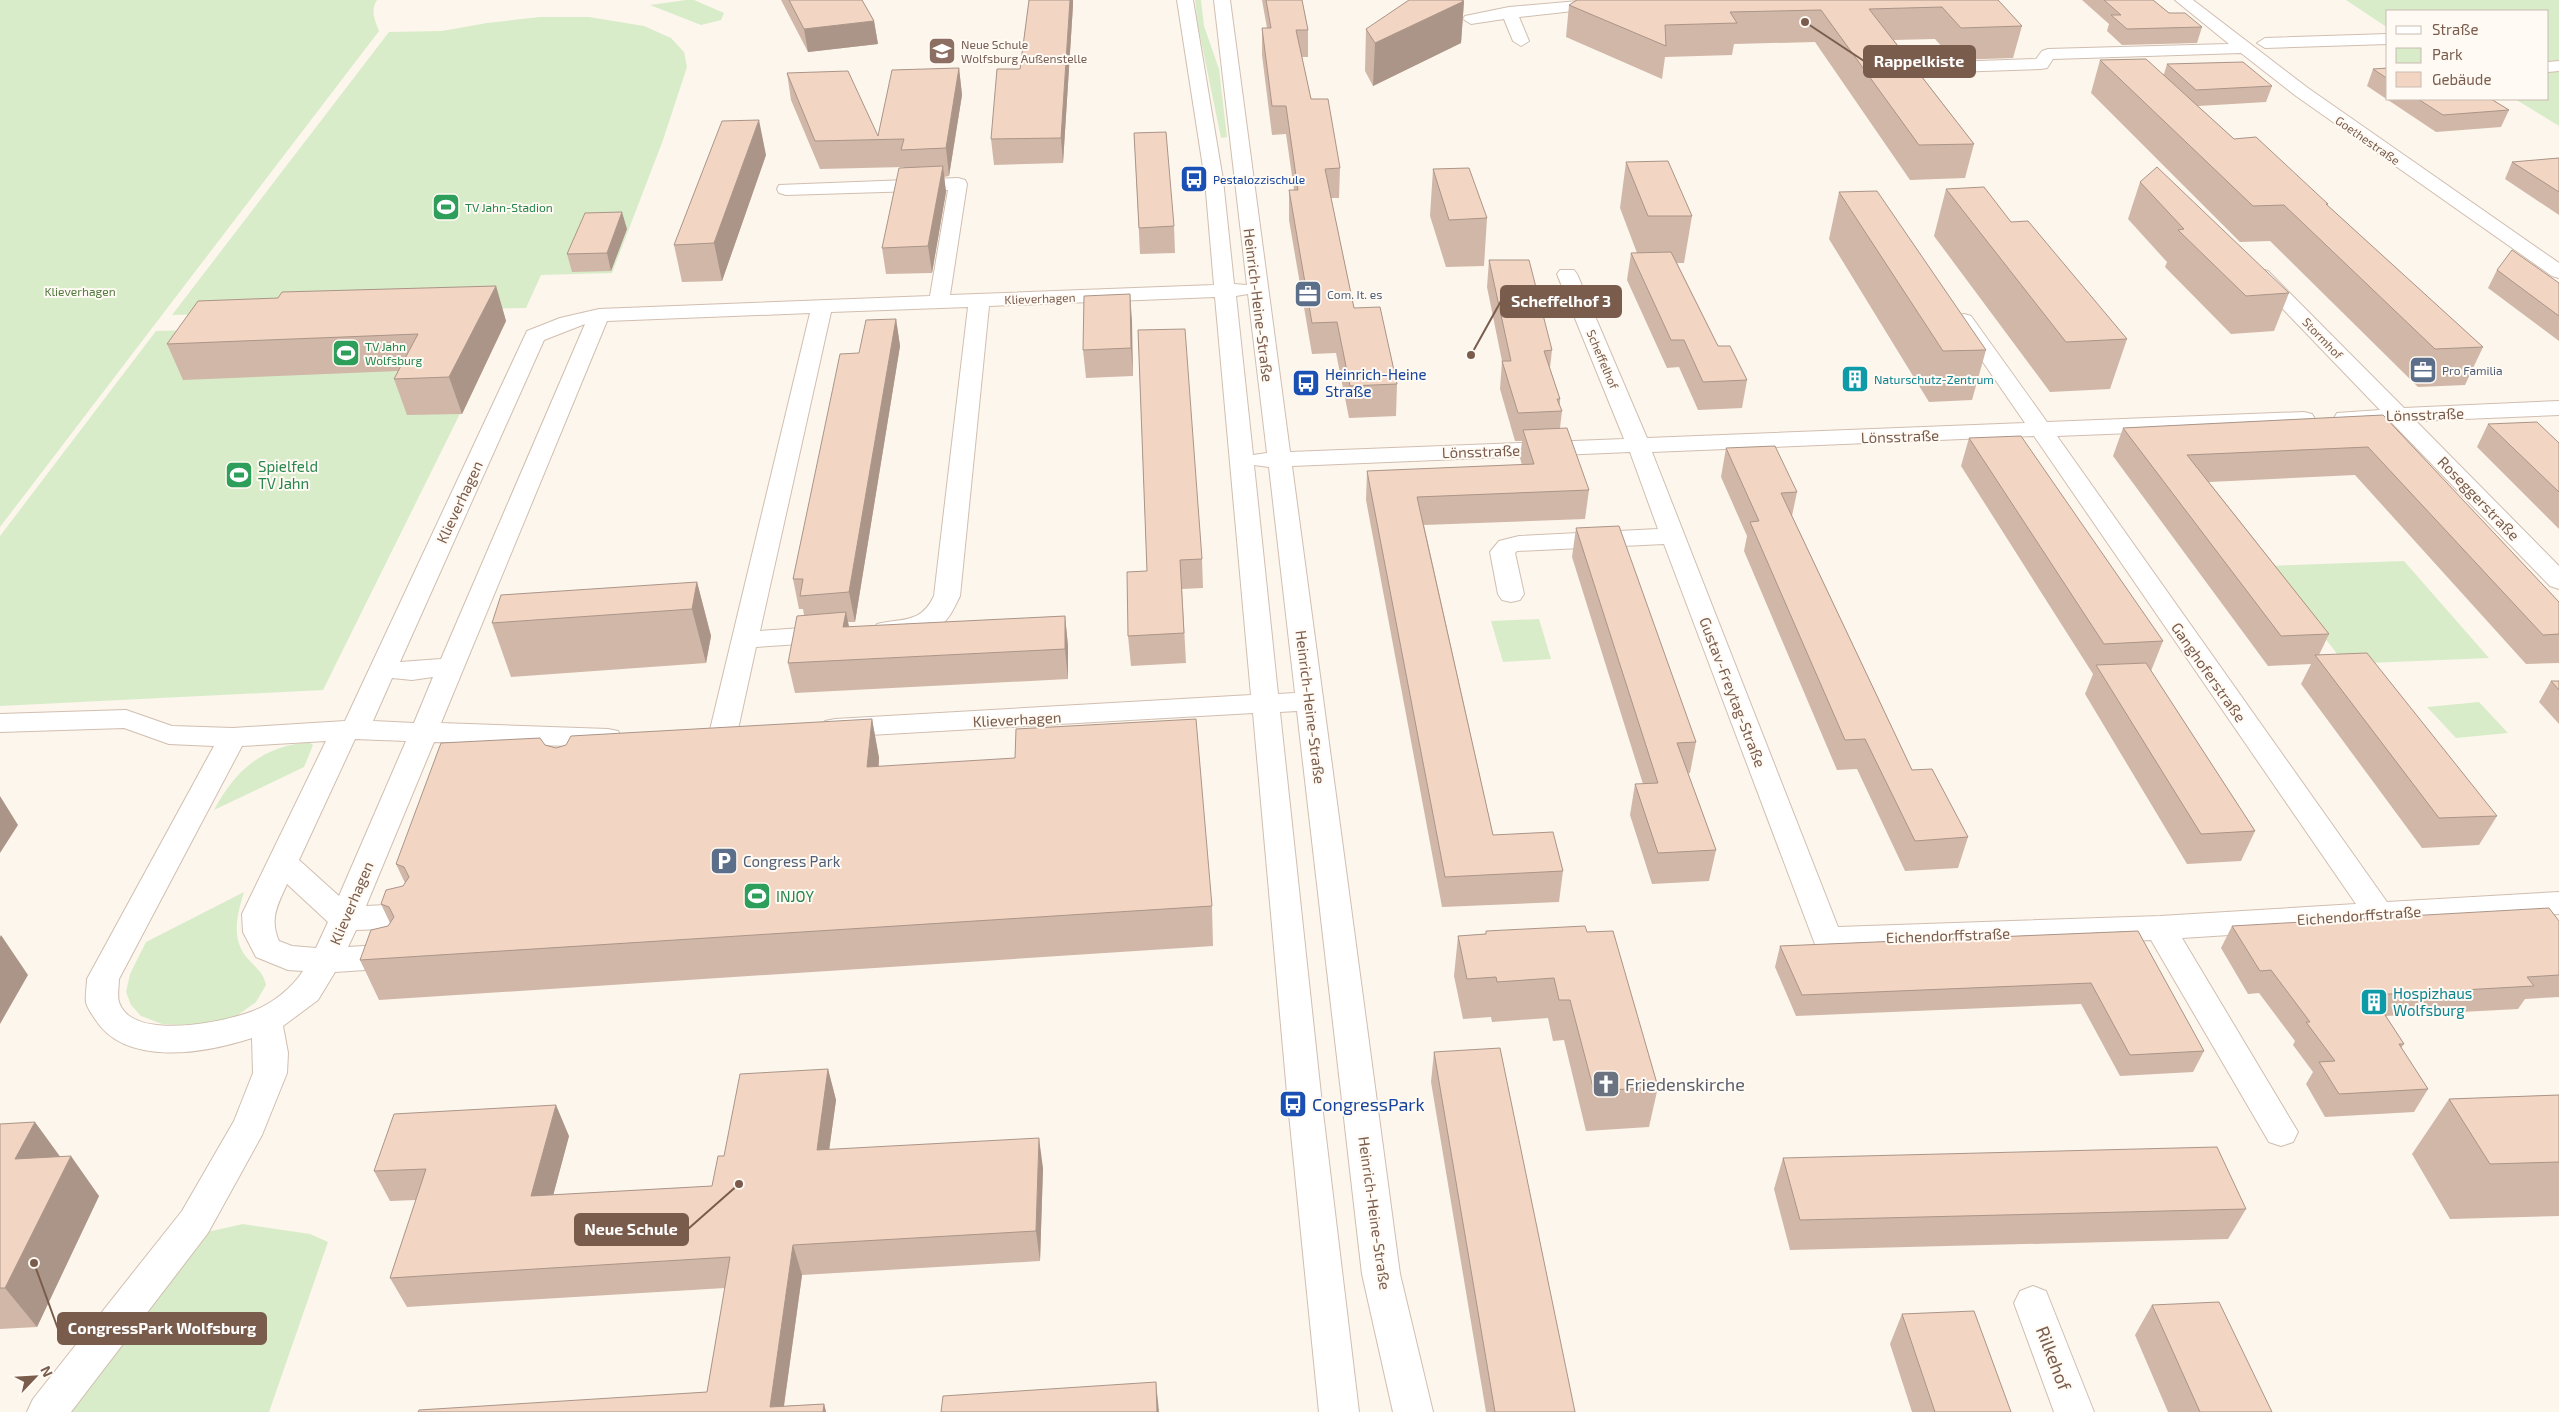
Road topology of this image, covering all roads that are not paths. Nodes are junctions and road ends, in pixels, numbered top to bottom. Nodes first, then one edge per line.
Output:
1 (1168, 0) edge
2 (1185, 0) edge
3 (1222, 0) edge
4 (1628, 0) edge
5 (2183, 0) edge
6 (1509, 12) junction
7 (1186, 18) junction
8 (1471, 19) dead end
9 (2247, 39) junction
10 (2386, 39) edge
11 (1521, 41) dead end
12 (2265, 43) junction
13 (1896, 69) edge
14 (2248, 70) edge
15 (2273, 70) junction
16 (786, 189) dead end
17 (2480, 195) dead end
18 (2248, 261) edge
19 (2559, 272) edge
20 (1567, 274) dead end
21 (1258, 290) junction
22 (1224, 291) junction
23 (979, 300) junction
24 (939, 302) junction
25 (822, 306) junction
26 (1955, 306) edge
27 (599, 315) junction
28 (2559, 408) edge
29 (2398, 416) junction
30 (2039, 430) junction
31 (1638, 444) junction
32 (1279, 459) junction
33 (1242, 461) junction
34 (1673, 536) junction
35 (2559, 581) edge
36 (1510, 594) dead end
37 (744, 640) junction
38 (450, 667) junction
39 (382, 669) junction
40 (1311, 701) junction
41 (1266, 704) junction
42 (0, 723) edge
43 (350, 730) junction
44 (810, 730) edge
45 (422, 733) junction
46 (752, 733) edge
47 (723, 734) junction
48 (695, 735) edge
49 (233, 737) junction
50 (630, 738) edge
51 (583, 739) junction
52 (573, 767) edge
53 (282, 862) junction
54 (2559, 903) edge
55 (2379, 914) junction
56 (409, 916) edge
57 (345, 919) junction
58 (2160, 928) junction
59 (1827, 939) joint
60 (395, 956) edge
61 (326, 961) junction
62 (266, 1020) junction
63 (2281, 1132) dead end
64 (2033, 1303) dead end
65 (47, 1412) edge
66 (1339, 1412) edge
67 (1413, 1412) edge
68 (2074, 1412) edge

1 - 7 street
2 - 7 street, Heinrich-Heine-Straße
3 - 21 street, Heinrich-Heine-Straße
4 - 6 street
5 - 9 street, Goethestraße
6 - 8 street
6 - 11 street
7 - 22 street, Heinrich-Heine-Straße
9 - 12 street, Goethestraße
9 - 13 street
9 - 15 street, Goethestraße
10 - 12 street
12 - 17 street, Goethestraße
14 - 15 street
15 - 19 street, Goethestraße
16 - 24 street
18 - 29 street, Stormhof
20 - 31 street, Scheffelhof
21 - 22 street, Klieverhagen
21 - 32 street, Heinrich-Heine-Straße
22 - 23 street, Klieverhagen
22 - 33 street, Heinrich-Heine-Straße
23 - 24 street, Klieverhagen
23 - 37 street
24 - 25 street, Klieverhagen
25 - 27 street, Klieverhagen
25 - 37 street
26 - 30 street, Ganghoferstraße
27 - 38 street, Klieverhagen
27 - 39 street, Klieverhagen
28 - 29 street, Lönsstraße
29 - 30 street, Lönsstraße
29 - 35 street, Roseggerstraße
30 - 31 street, Lönsstraße
30 - 55 street, Ganghoferstraße
31 - 32 street, Lönsstraße
31 - 34 street, Gustav-Freytag-Straße
32 - 33 street, Lönsstraße
32 - 40 street, Heinrich-Heine-Straße
33 - 41 street, Heinrich-Heine-Straße
34 - 36 street
34 - 59 street, Gustav-Freytag-Straße
37 - 47 street
38 - 39 street
38 - 45 street, Klieverhagen
39 - 43 street, Klieverhagen
40 - 41 street, Klieverhagen
40 - 67 street, Heinrich-Heine-Straße
41 - 44 street, Klieverhagen
41 - 66 street, Heinrich-Heine-Straße
42 - 49 street
43 - 45 street
43 - 49 street
43 - 53 street, Klieverhagen
45 - 51 street
45 - 57 street, Klieverhagen
46 - 47 street
47 - 48 street
49 - 62 street
50 - 51 street
51 - 52 street
53 - 57 street
53 - 61 street, Klieverhagen
54 - 55 street, Eichendorffstraße
55 - 58 street, Eichendorffstraße
56 - 57 street
57 - 61 street, Klieverhagen
58 - 59 street, Eichendorffstraße
58 - 63 street
60 - 61 street
61 - 62 street
62 - 65 street
64 - 68 street, Rilkehof

